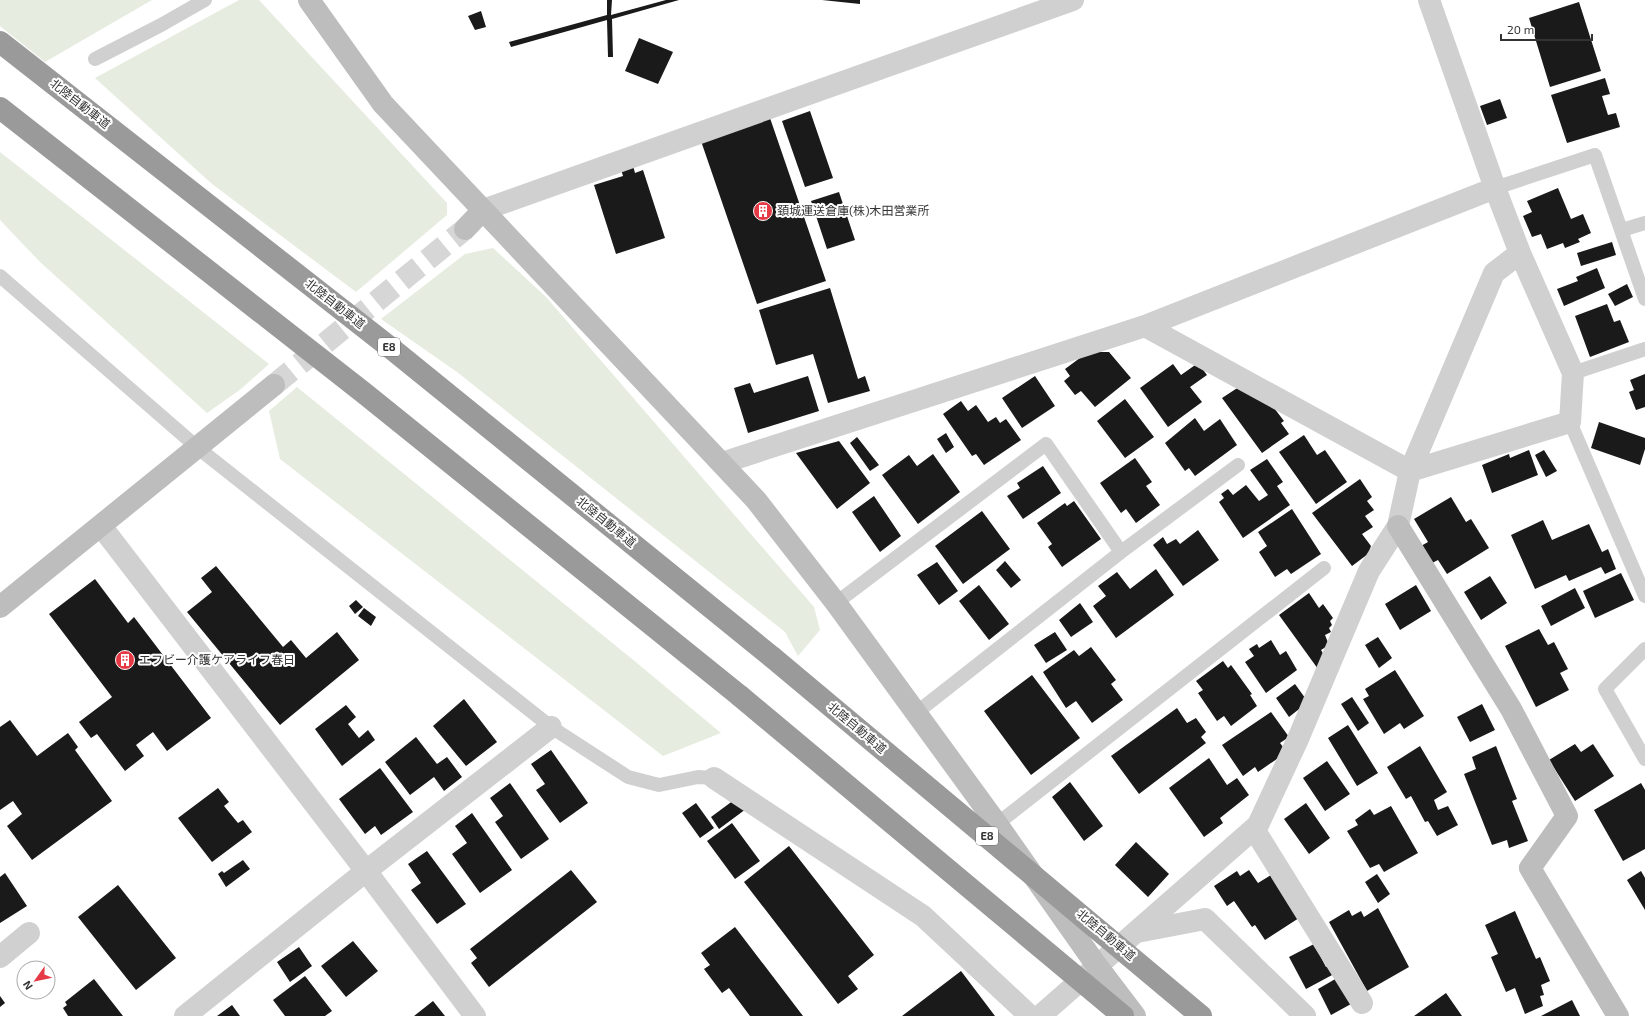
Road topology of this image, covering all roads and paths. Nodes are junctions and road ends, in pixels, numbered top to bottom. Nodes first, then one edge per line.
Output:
1 (205, 0) edge
2 (308, 0) edge
3 (1073, 0) edge
4 (1430, 0) edge
5 (0, 42) edge
6 (95, 59) dead end
7 (0, 108) edge
8 (1495, 188) junction
9 (483, 210) junction
10 (1645, 223) edge
11 (464, 228) tunnel mouth
12 (1622, 230) junction
13 (1520, 253) junction
14 (0, 276) edge
15 (1645, 299) edge
16 (1145, 326) junction
17 (1645, 349) edge
18 (1573, 373) junction
19 (274, 385) tunnel mouth
20 (1570, 422) junction
21 (198, 448) junction
22 (722, 463) junction
23 (1238, 465) dead end
24 (1410, 471) junction
25 (100, 526) junction
26 (1398, 526) junction
27 (1121, 552) junction
28 (1324, 568) dead end
29 (1645, 596) edge
30 (836, 603) junction
31 (0, 607) edge
32 (1645, 649) edge
33 (916, 713) junction
34 (551, 727) junction
35 (1645, 760) edge
36 (714, 778) joint
37 (997, 824) junction
38 (1254, 828) junction
39 (366, 871) junction
40 (1137, 932) junction
41 (29, 933) dead end
42 (0, 958) edge
43 (1097, 966) junction
44 (1362, 1003) dead end
45 (185, 1016) edge
46 (475, 1016) edge
47 (1030, 1016) edge
48 (1040, 1016) edge
49 (1123, 1016) edge
50 (1135, 1016) edge
51 (1201, 1016) edge
52 (1305, 1016) edge
53 (1618, 1016) edge

1 - 6 lane
2 - 9 street
3 - 9 street
4 - 8 street
5 - 51 highway, 北陸自動車道 / E8, bridge
7 - 49 highway, bridge
8 - 12 lane
8 - 13 street
8 - 16 street
9 - 11 street
9 - 22 street
10 - 12 lane
12 - 15 lane
13 - 18 street
13 - 24 street
14 - 21 lane
16 - 22 street
16 - 24 street
17 - 18 lane
18 - 20 street
19 - 21 street
20 - 24 street
20 - 29 lane
21 - 25 street
21 - 34 lane
22 - 30 street
23 - 27 lane
24 - 26 street
25 - 31 street
25 - 39 street
26 - 38 street
26 - 53 street
27 - 30 lane
27 - 33 lane
28 - 37 lane
30 - 33 street
32 - 35 lane
33 - 37 street
34 - 36 lane
34 - 39 street
36 - 47 street
37 - 43 street
38 - 40 street
38 - 44 street
39 - 45 street
39 - 46 street
40 - 43 street
40 - 52 street
41 - 42 street
43 - 48 street
43 - 50 street

